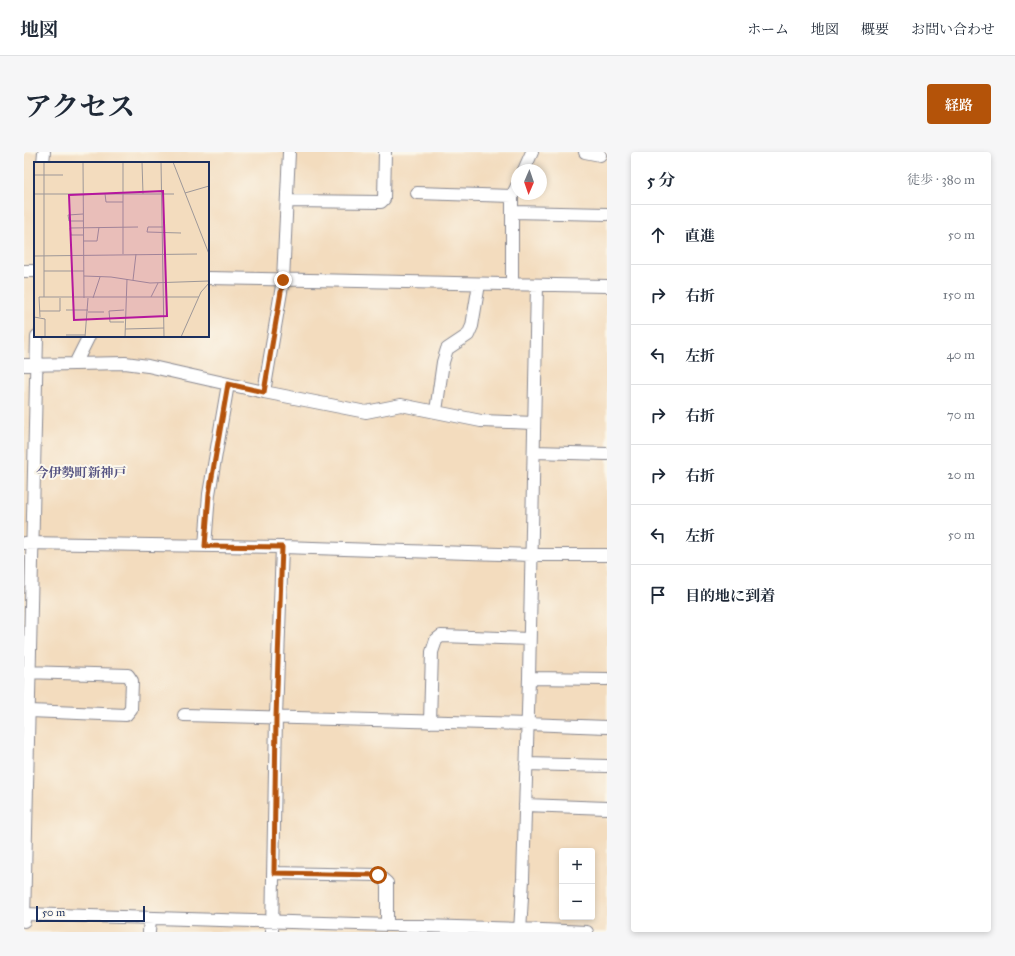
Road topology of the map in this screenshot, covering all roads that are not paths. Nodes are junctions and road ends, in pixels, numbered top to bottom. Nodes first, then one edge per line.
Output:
1 (44, 152) edge
2 (289, 152) edge
3 (385, 152) edge
4 (532, 152) edge
5 (585, 152) edge
6 (600, 155) dead end
7 (43, 162) edge
8 (527, 164) edge
9 (511, 191) edge
10 (417, 193) dead end
11 (514, 200) edge
12 (288, 201) junction
13 (512, 212) junction
14 (607, 214) edge
15 (209, 278) edge
16 (283, 280) junction
17 (479, 284) junction
18 (512, 285) junction
19 (537, 285) junction
20 (607, 286) edge
21 (37, 337) edge
22 (88, 337) edge
23 (74, 364) junction
24 (24, 365) edge
25 (36, 365) junction
26 (228, 384) junction
27 (264, 392) junction
28 (436, 411) junction
29 (534, 423) junction
30 (534, 452) junction
31 (607, 454) edge
32 (29, 544) edge
33 (205, 546) junction
34 (282, 547) junction
35 (531, 555) junction
36 (607, 556) edge
37 (529, 639) junction
38 (27, 672) edge
39 (529, 678) junction
40 (607, 679) edge
41 (30, 711) junction
42 (184, 715) dead end
43 (276, 717) junction
44 (430, 722) junction
45 (527, 724) junction
46 (607, 727) edge
47 (526, 764) junction
48 (607, 766) edge
49 (524, 805) junction
50 (607, 808) edge
51 (274, 873) junction
52 (24, 914) edge
53 (150, 918) junction
54 (24, 921) edge
55 (387, 925) junction
56 (272, 927) edge
57 (520, 930) edge
58 (149, 932) edge
59 (587, 932) edge

1 - 7 street
2 - 12 street
3 - 12 street
4 - 8 street
5 - 6 street
9 - 10 street
11 - 13 street
12 - 16 street
13 - 14 street
13 - 18 street
15 - 16 street
16 - 17 street
16 - 27 street
17 - 18 street
17 - 28 street
18 - 19 street
19 - 20 street
19 - 29 street
21 - 25 street
22 - 23 street
23 - 25 street
23 - 26 street
24 - 25 street
25 - 32 street
26 - 27 street
26 - 33 street
27 - 28 street
28 - 29 street
29 - 30 street
30 - 31 street
30 - 35 street
32 - 33 street
32 - 38 street
33 - 34 street
34 - 35 street
34 - 43 street
35 - 36 street
35 - 37 street
37 - 39 street
37 - 44 street
38 - 41 street
38 - 41 street
39 - 40 street
39 - 45 street
41 - 52 street
42 - 43 street
43 - 44 street
43 - 51 street
44 - 45 street
45 - 46 street
45 - 47 street
47 - 48 street
47 - 49 street
49 - 50 street
49 - 57 street
51 - 55 street
51 - 56 street
52 - 53 street
52 - 54 street
53 - 56 street
53 - 58 street
55 - 56 street
55 - 57 street
57 - 59 street

